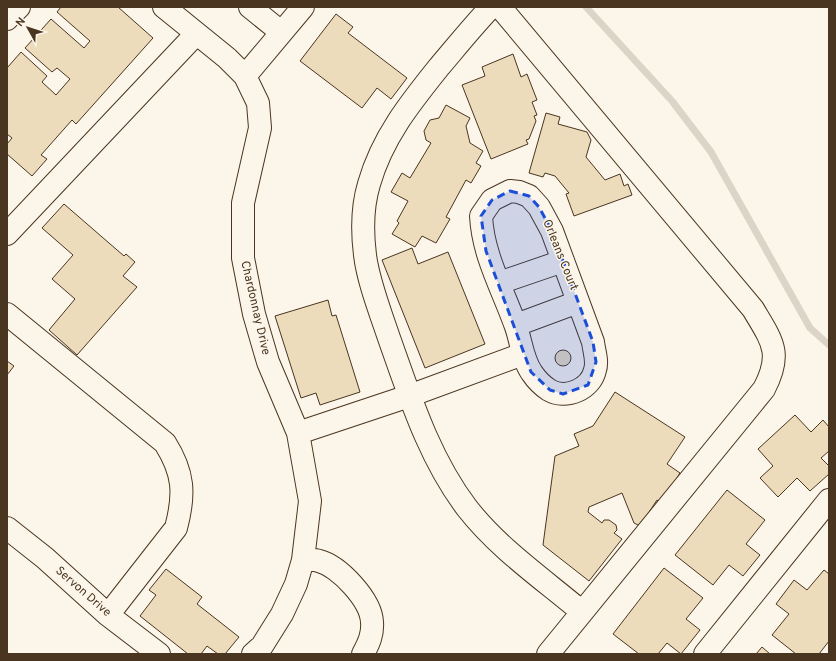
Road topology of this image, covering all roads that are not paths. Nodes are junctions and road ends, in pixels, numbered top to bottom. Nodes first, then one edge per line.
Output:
1 (19, 7) edge
2 (164, 7) edge
3 (250, 7) edge
4 (303, 7) edge
5 (491, 7) edge
6 (500, 7) edge
7 (7, 19) edge
8 (282, 32) junction
9 (196, 34) junction
10 (245, 76) junction
11 (7, 234) edge
12 (563, 261) junction
13 (499, 283) junction
14 (578, 302) junction
15 (7, 314) edge
16 (516, 325) junction
17 (523, 354) junction
18 (409, 396) junction
19 (298, 433) junction
20 (829, 500) edge
21 (7, 528) edge
22 (303, 560) junction
23 (582, 612) junction
24 (108, 615) junction
25 (159, 654) edge
26 (254, 654) edge
27 (363, 654) edge
28 (548, 654) edge
29 (705, 654) edge

1 - 7 street
2 - 9 street, Chardonnay Drive
3 - 8 street
4 - 8 street
5 - 18 street
6 - 23 street
8 - 10 street
9 - 10 street, Chardonnay Drive
9 - 11 street
10 - 19 street, Chardonnay Drive
12 - 13 street
12 - 13 street, Orleans Court
12 - 14 street, Orleans Court
13 - 16 street, Orleans Court
14 - 16 street
14 - 17 street, Orleans Court
15 - 24 street
16 - 17 street, Orleans Court
17 - 18 street
18 - 19 street
18 - 23 street
19 - 22 street, Chardonnay Drive
20 - 29 street
21 - 24 street, Servon Drive
22 - 26 street, Chardonnay Drive
22 - 27 street
23 - 28 street
24 - 25 street, Servon Drive

